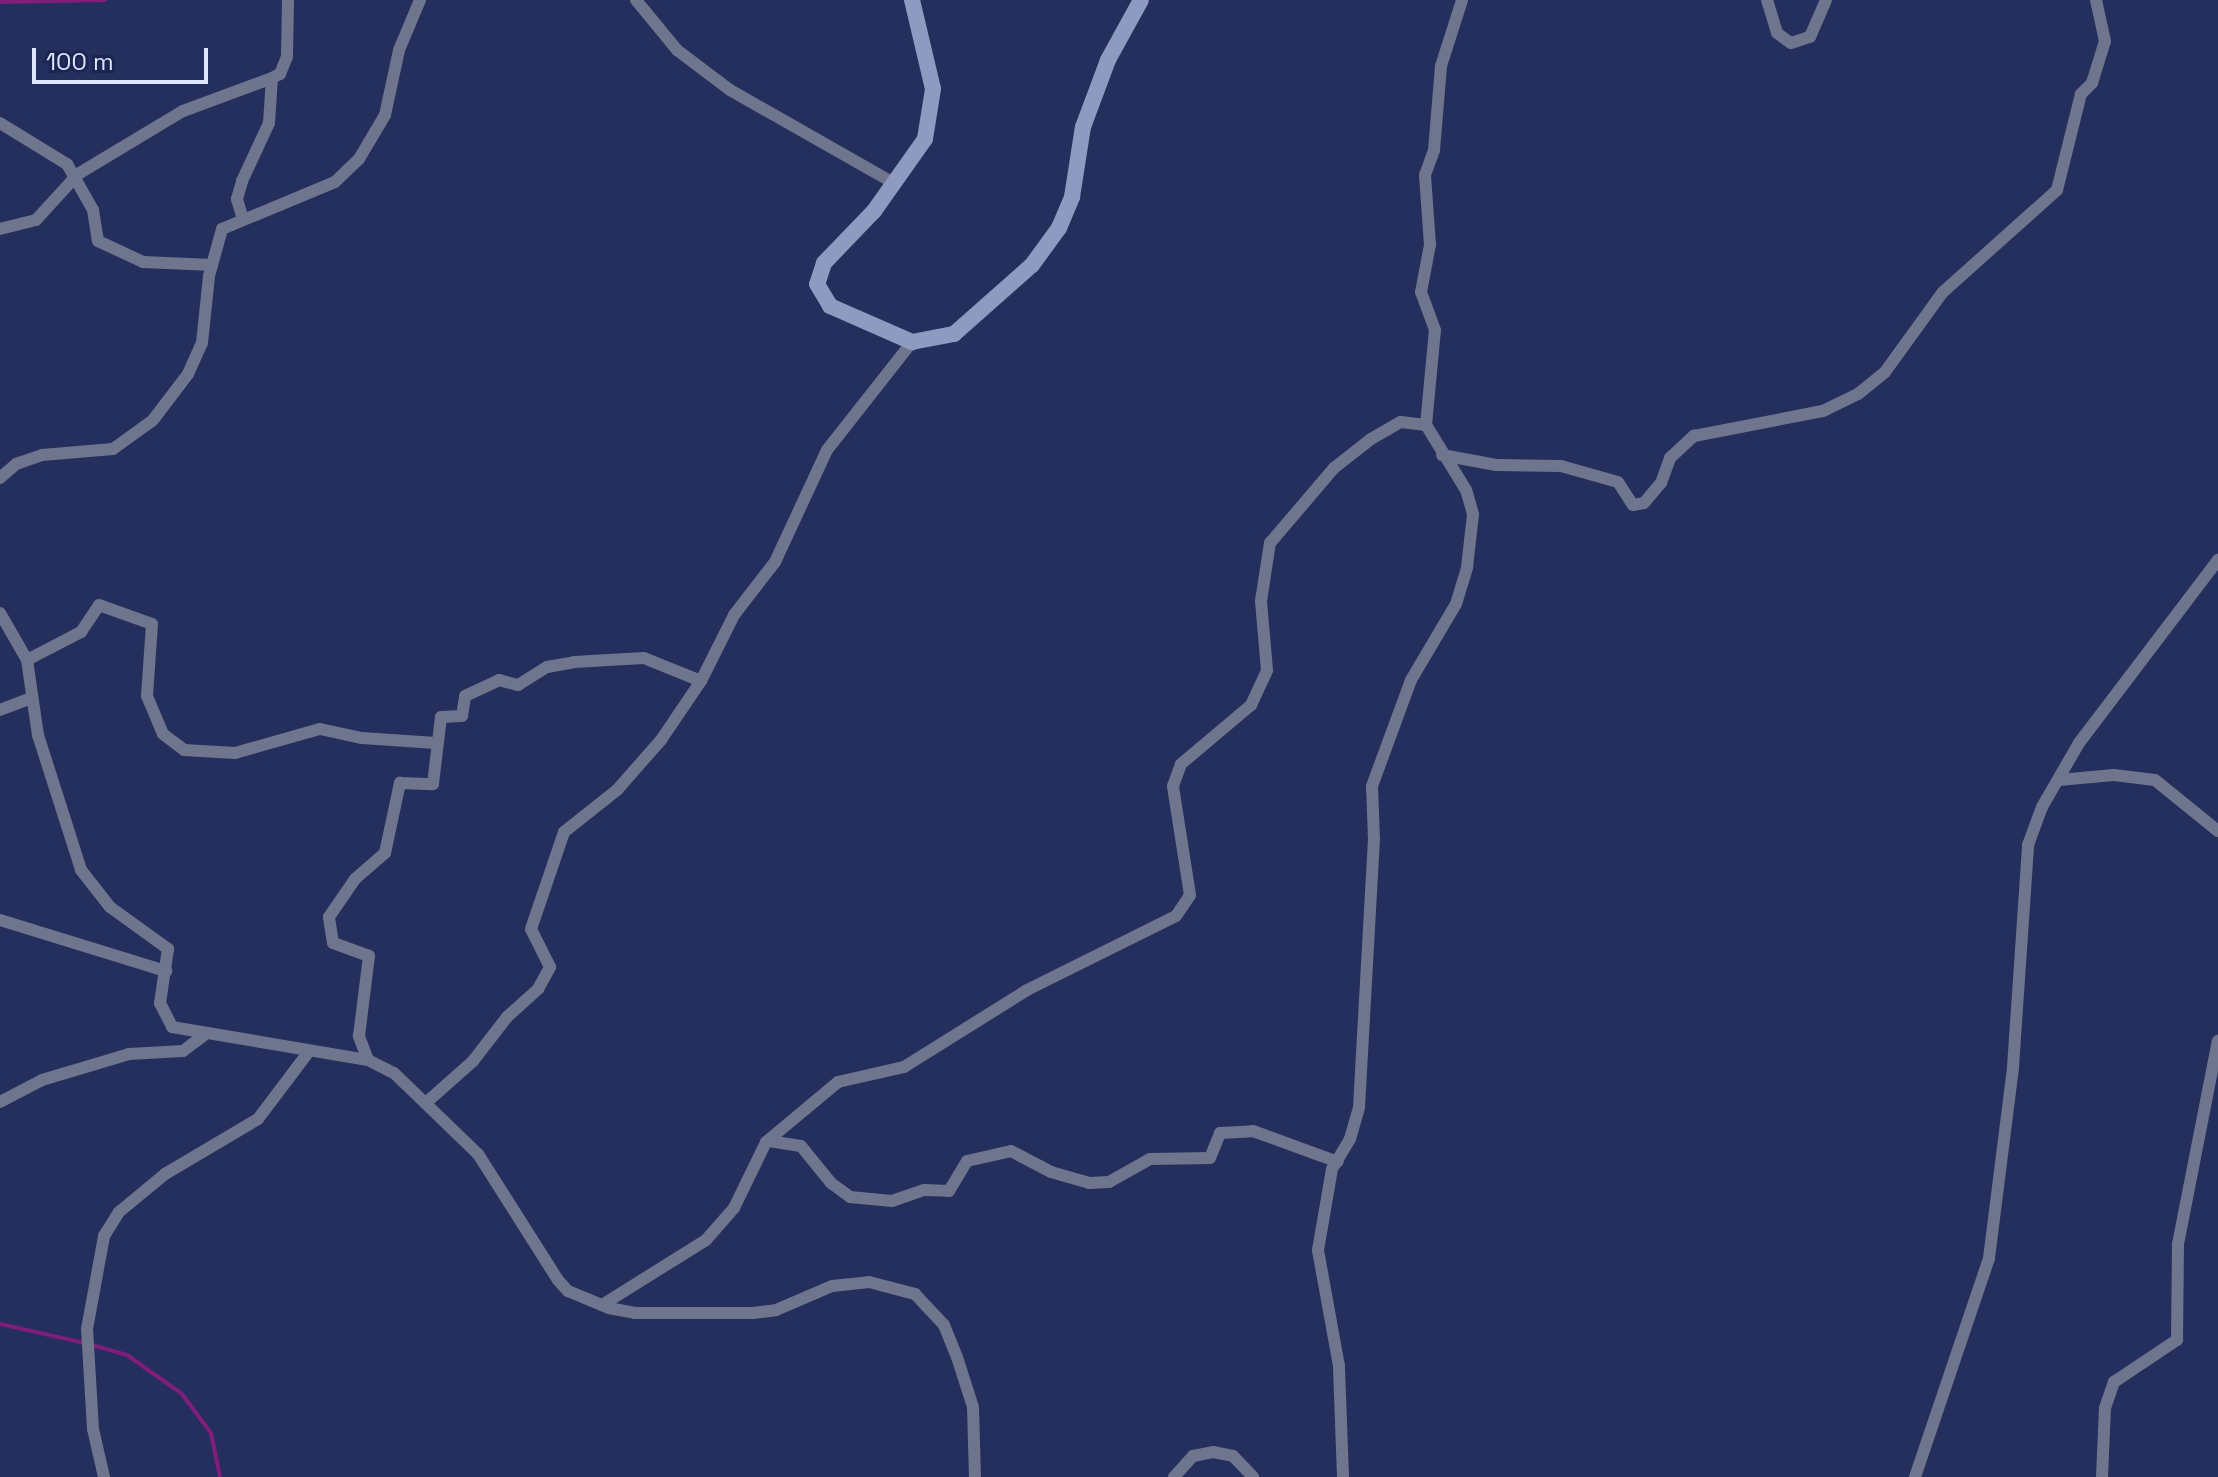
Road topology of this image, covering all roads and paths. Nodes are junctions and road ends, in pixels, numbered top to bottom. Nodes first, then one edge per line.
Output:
1 (288, 0) edge
2 (420, 0) edge
3 (636, 0) edge
4 (912, 0) edge
5 (1141, 0) edge
6 (1462, 0) edge
7 (1767, 0) edge
8 (1826, 0) edge
9 (2096, 0) edge
10 (272, 78) junction
11 (0, 123) edge
12 (76, 177) junction
13 (894, 183) junction
14 (243, 219) junction
15 (0, 229) edge
16 (212, 265) junction
17 (912, 342) junction
18 (1426, 425) junction
19 (1442, 455) junction
20 (0, 478) edge
21 (2218, 560) edge
22 (0, 613) edge
23 (27, 660) junction
24 (701, 681) junction
25 (32, 698) junction
26 (0, 710) edge
27 (436, 743) junction
28 (2059, 780) junction
29 (2218, 831) edge
30 (0, 920) edge
31 (166, 971) junction
32 (204, 1035) junction
33 (2218, 1041) edge
34 (307, 1054) junction
35 (368, 1060) junction
36 (428, 1101) junction
37 (0, 1102) edge
38 (766, 1142) junction
39 (1338, 1162) junction
40 (602, 1305) junction
41 (104, 1477) edge
42 (975, 1477) edge
43 (1174, 1477) edge
44 (1253, 1477) edge
45 (1343, 1477) edge
46 (1915, 1477) edge
47 (2102, 1477) edge

1 - 10 street
2 - 14 street
3 - 13 street
4 - 13 main road
5 - 17 main road
6 - 18 street
7 - 8 street
9 - 19 street
10 - 12 street
10 - 14 street
11 - 12 street
12 - 15 street
12 - 16 street
13 - 17 main road
14 - 16 street
16 - 20 street
17 - 24 street
18 - 19 street
18 - 38 street
19 - 39 street
21 - 28 street
22 - 23 street
23 - 25 street
23 - 27 street
24 - 27 street
24 - 36 street
25 - 26 street
25 - 31 street
27 - 35 street
28 - 29 street
28 - 46 street
30 - 31 street
31 - 32 street
32 - 34 street
32 - 37 street
33 - 47 street
34 - 35 street
34 - 41 street
35 - 36 street
36 - 40 street
38 - 39 street
38 - 40 street
39 - 45 street
40 - 42 street
43 - 44 street

